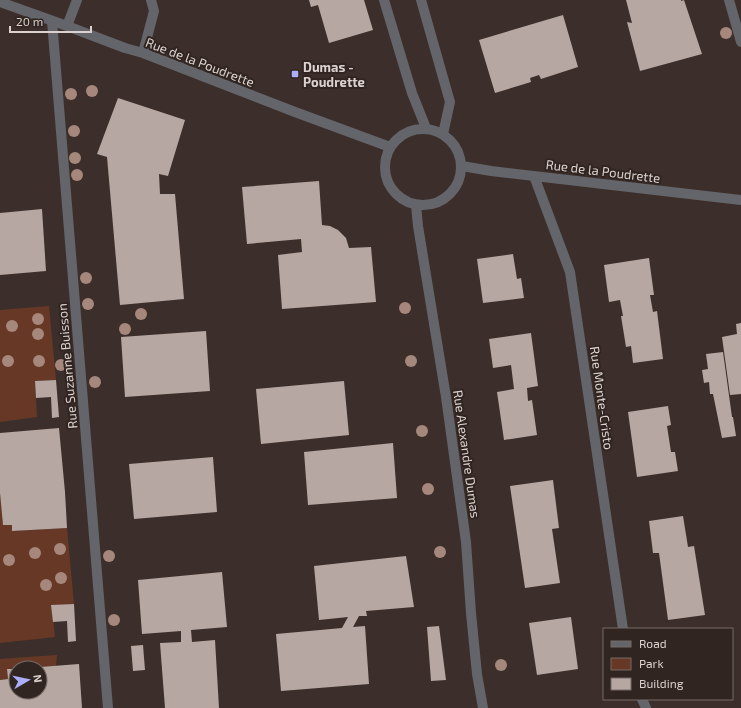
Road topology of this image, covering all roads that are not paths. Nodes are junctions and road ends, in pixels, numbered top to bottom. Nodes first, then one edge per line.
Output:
1 (77, 0) edge
2 (151, 0) edge
3 (384, 0) edge
4 (421, 0) edge
5 (729, 0) edge
6 (0, 2) edge
7 (52, 21) junction
8 (67, 26) junction
9 (741, 42) edge
10 (143, 53) junction
11 (426, 128) junction
12 (443, 134) junction
13 (390, 147) junction
14 (462, 166) junction
15 (534, 176) junction
16 (741, 200) edge
17 (416, 205) junction
18 (623, 628) edge
19 (108, 708) edge
20 (483, 708) edge

1 - 8 street
2 - 10 street
3 - 11 street
4 - 12 street
5 - 9 street
6 - 7 street, Rue de la Poudrette
7 - 8 street, Rue de la Poudrette
7 - 19 street, Rue Suzanne Buisson
8 - 10 street, Rue de la Poudrette
10 - 13 street, Rue de la Poudrette
11 - 12 street
11 - 13 street
12 - 14 street
13 - 17 street
14 - 15 street, Rue de la Poudrette
14 - 17 street
15 - 16 street, Rue de la Poudrette
15 - 18 street, Rue Monte-Cristo
17 - 20 street, Rue Alexandre Dumas

